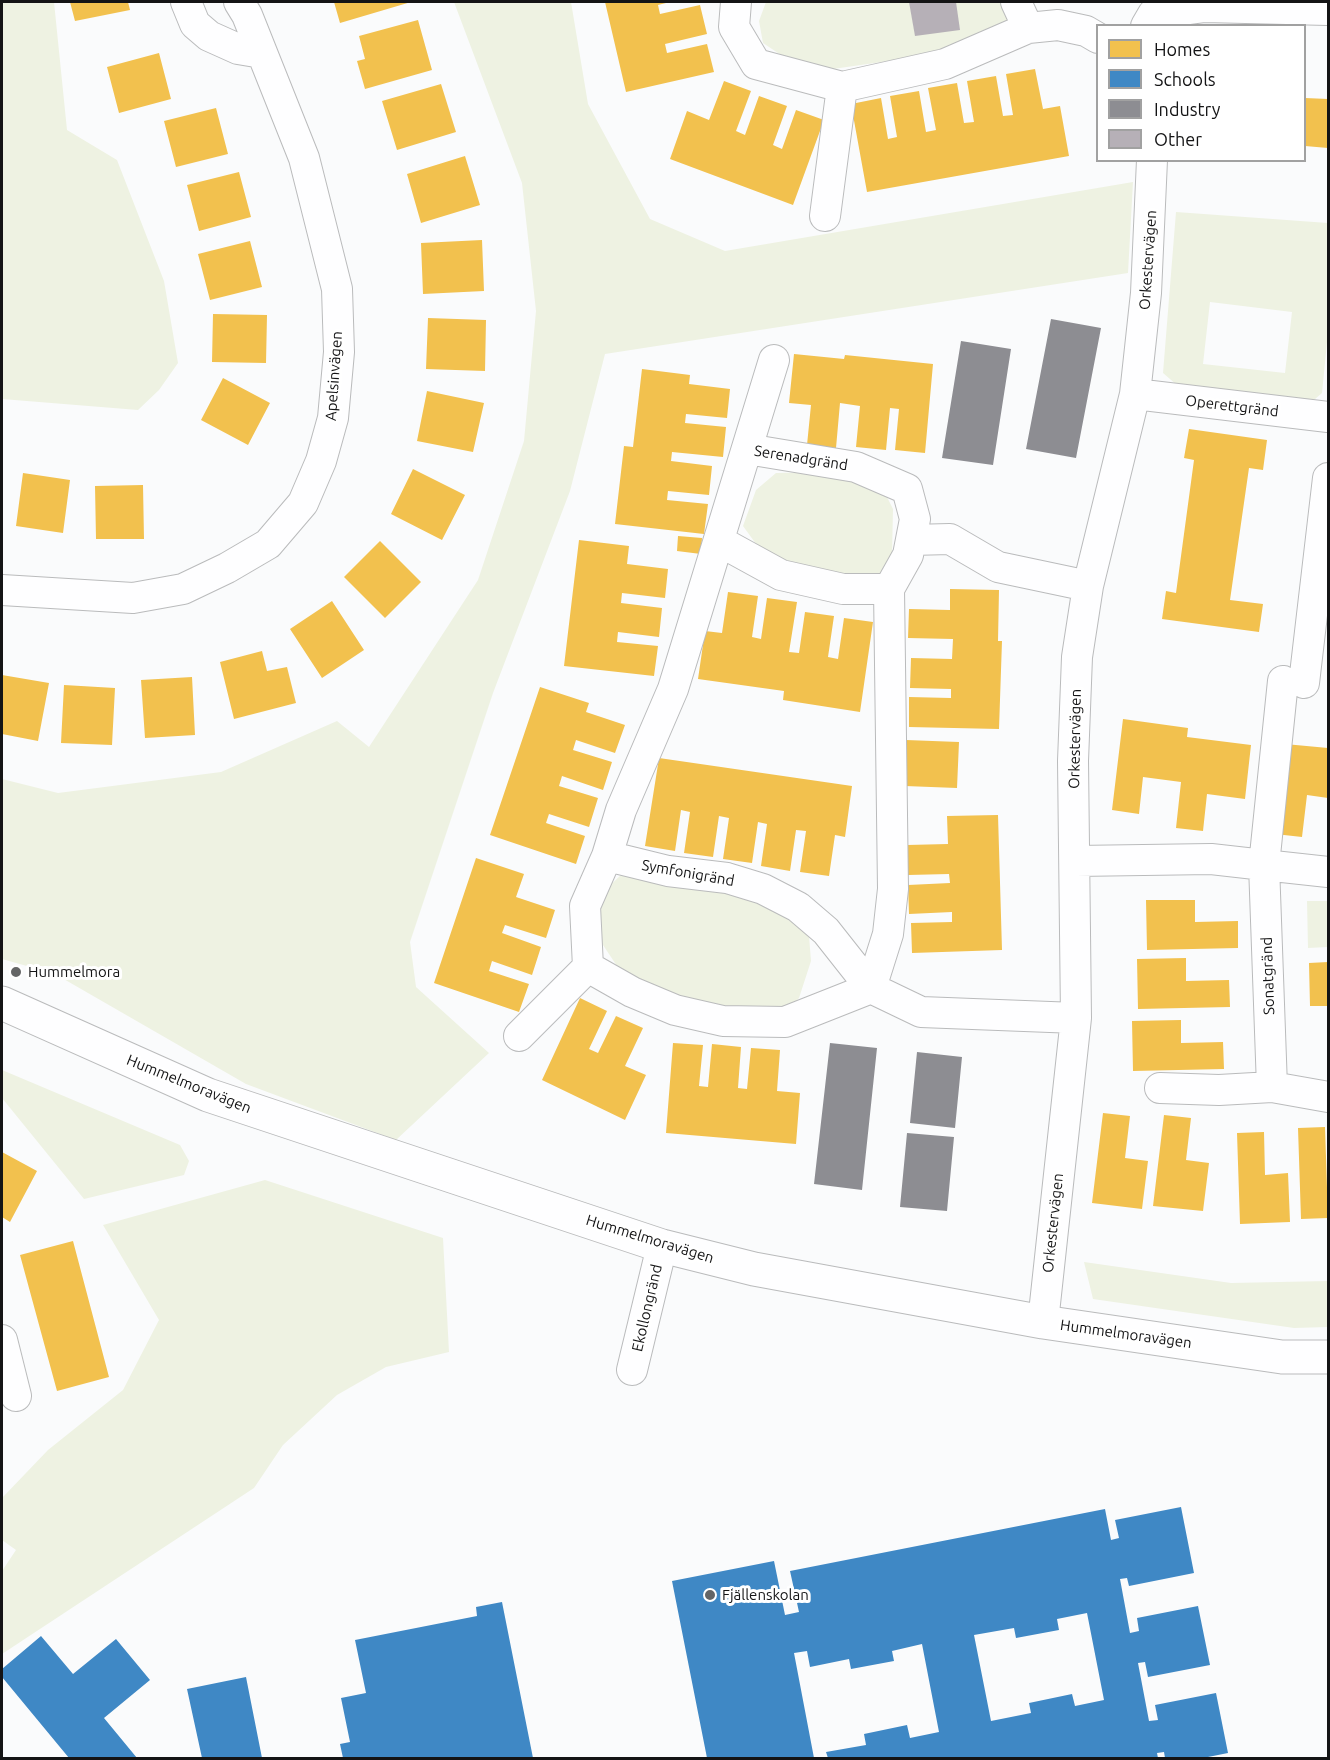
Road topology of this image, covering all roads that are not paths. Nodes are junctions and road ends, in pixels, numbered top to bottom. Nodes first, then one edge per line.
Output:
1 (186, 2) edge
2 (239, 2) edge
3 (736, 2) edge
4 (1329, 10) edge
5 (1022, 15) edge
6 (1147, 24) edge
7 (1096, 37) edge
8 (262, 53) junction
9 (842, 87) junction
10 (1152, 162) edge
11 (825, 216) dead end
12 (774, 360) dead end
13 (1135, 394) junction
14 (1329, 417) edge
15 (747, 449) junction
16 (1329, 478) edge
17 (911, 540) junction
18 (719, 541) junction
19 (1088, 586) junction
20 (889, 589) junction
21 (2, 590) edge
22 (607, 856) junction
23 (1076, 861) junction
24 (1264, 865) junction
25 (1329, 873) edge
26 (588, 967) junction
27 (871, 988) junction
28 (2, 1003) edge
29 (1076, 1018) junction
30 (519, 1036) dead end
31 (1272, 1087) junction
32 (1160, 1088) dead end
33 (1329, 1096) edge
34 (662, 1246) junction
35 (1043, 1322) junction
36 (2, 1340) edge
37 (1329, 1357) edge
38 (632, 1370) dead end
39 (16, 1396) dead end

1 - 8 street
2 - 8 street, Apelsinvägen
3 - 9 street
4 - 6 street
5 - 7 street
5 - 9 street
8 - 21 street, Apelsinvägen
9 - 11 street
10 - 13 street, Orkestervägen
12 - 15 street, Serenadgränd
13 - 14 street, Operettgränd
13 - 19 street, Orkestervägen
15 - 17 street, Serenadgränd
15 - 18 street, Serenadgränd
16 - 24 street, Sonatgränd
17 - 19 street
17 - 20 street, Serenadgränd
18 - 20 street
18 - 22 street, Serenadgränd
19 - 23 street, Orkestervägen
20 - 27 street
22 - 26 street
22 - 27 street, Symfonigränd
23 - 24 street
23 - 29 street, Orkestervägen
24 - 25 street
24 - 31 street, Sonatgränd
26 - 27 street
26 - 30 street
27 - 29 street, Symfonigränd
28 - 34 street, Hummelmoravägen
29 - 35 street, Orkestervägen
31 - 32 street
31 - 33 street
34 - 35 street, Hummelmoravägen
34 - 38 street, Ekollongränd
35 - 37 street, Hummelmoravägen
36 - 39 street

